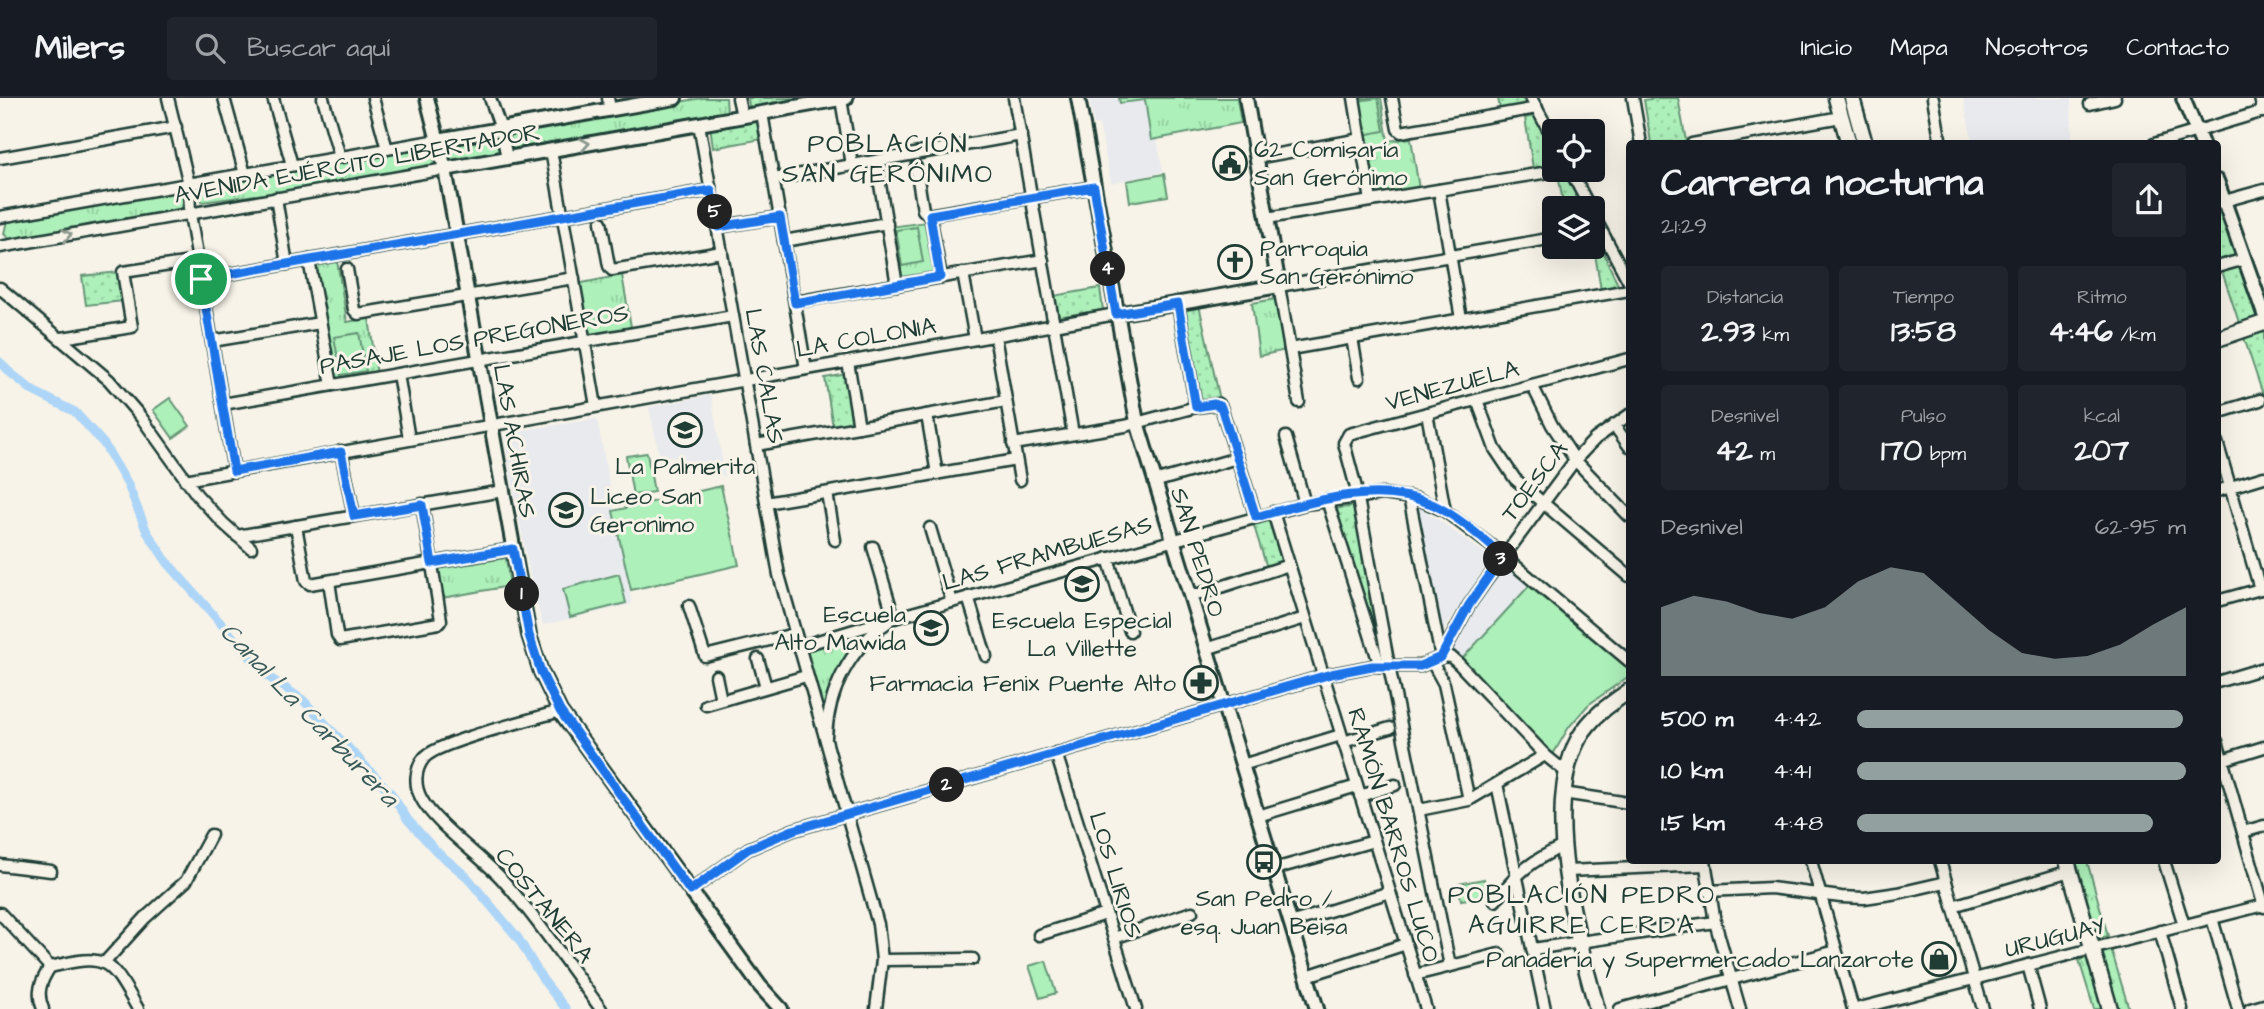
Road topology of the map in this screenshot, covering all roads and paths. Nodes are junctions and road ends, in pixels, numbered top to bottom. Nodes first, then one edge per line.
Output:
1 (168, 98) edge
2 (224, 98) edge
3 (274, 98) edge
4 (323, 98) edge
5 (373, 98) edge
6 (427, 98) edge
7 (491, 98) edge
8 (675, 98) edge
9 (738, 98) edge
10 (844, 98) edge
11 (1014, 98) edge
12 (1078, 98) edge
13 (1246, 98) edge
14 (1354, 98) edge
15 (1392, 98) edge
16 (1633, 98) edge
17 (1836, 98) edge
18 (1852, 98) edge
19 (1933, 98) edge
20 (2115, 98) edge
21 (2183, 98) edge
22 (2260, 98) edge
23 (1534, 103) edge
24 (609, 104) edge
25 (2090, 104) dead end
26 (2263, 111) edge
27 (762, 113) junction
28 (742, 116) junction
29 (1841, 117) junction
30 (1543, 119) edge
31 (699, 124) junction
32 (176, 127) junction
33 (501, 129) junction
34 (2197, 131) junction
35 (1021, 135) junction
36 (1361, 139) junction
37 (438, 140) junction
38 (1640, 140) edge
39 (1714, 140) edge
40 (1848, 140) edge
41 (1864, 140) edge
42 (1940, 140) edge
43 (2167, 140) edge
44 (2200, 140) edge
45 (387, 149) junction
46 (551, 150) junction
47 (340, 157) junction
48 (0, 158) edge
49 (507, 158) junction
50 (1256, 158) junction
51 (876, 161) junction
52 (292, 165) junction
53 (852, 165) junction
54 (916, 167) dead end
55 (445, 169) junction
56 (1542, 173) edge
57 (245, 174) junction
58 (774, 179) junction
59 (189, 184) junction
60 (1094, 187) junction
61 (711, 190) junction
62 (1439, 190) junction
63 (2264, 190) edge
64 (1032, 197) junction
65 (276, 198) junction
66 (1371, 201) junction
67 (2221, 202) edge
68 (190, 214) junction
69 (930, 215) junction
70 (563, 216) junction
71 (0, 217) edge
72 (780, 217) junction
73 (1267, 218) junction
74 (601, 222) dead end
75 (887, 223) junction
76 (718, 227) junction
77 (457, 234) junction
78 (1542, 239) edge
79 (784, 241) junction
80 (1605, 243) edge
81 (0, 247) edge
82 (722, 252) junction
83 (1450, 256) junction
84 (2245, 259) junction
85 (309, 260) junction
86 (1043, 260) junction
87 (198, 261) junction
88 (287, 264) junction
89 (2221, 266) edge
90 (347, 269) dead end
91 (963, 274) junction
92 (940, 277) junction
93 (1626, 277) edge
94 (574, 278) junction
95 (201, 279) junction
96 (897, 285) junction
97 (1279, 286) junction
98 (0, 288) edge
99 (1626, 291) edge
100 (468, 297) junction
101 (795, 303) junction
102 (1178, 304) junction
103 (1116, 314) junction
104 (2264, 314) edge
105 (733, 316) junction
106 (1461, 319) junction
107 (320, 323) junction
108 (2264, 323) edge
109 (1054, 325) junction
110 (995, 336) junction
111 (62, 338) junction
112 (1352, 338) junction
113 (2221, 338) edge
114 (975, 339) junction
115 (212, 341) junction
116 (585, 341) junction
117 (1290, 349) junction
118 (480, 359) junction
119 (1626, 360) edge
120 (848, 362) junction
121 (806, 369) junction
122 (398, 374) junction
123 (1359, 377) dead end
124 (744, 380) junction
125 (331, 385) junction
126 (1532, 385) junction
127 (1477, 400) junction
128 (2260, 400) dead end
129 (1006, 401) junction
130 (1299, 402) dead end
131 (223, 404) junction
132 (596, 406) junction
133 (1196, 407) junction
134 (2221, 411) edge
135 (1427, 413) junction
136 (927, 415) junction
137 (1626, 417) edge
138 (1137, 422) junction
139 (491, 424) junction
140 (1614, 425) junction
141 (859, 427) junction
142 (1073, 434) junction
143 (1286, 437) dead end
144 (409, 439) junction
145 (1626, 442) edge
146 (1013, 444) junction
147 (756, 445) junction
148 (341, 452) junction
149 (2221, 455) edge
150 (1237, 458) junction
151 (1016, 460) junction
152 (1575, 460) junction
153 (234, 471) junction
154 (937, 474) junction
155 (2264, 477) edge
156 (185, 480) junction
157 (1020, 480) dead end
158 (1154, 482) junction
159 (2231, 487) junction
160 (2221, 490) edge
161 (503, 491) junction
162 (827, 493) junction
163 (1357, 496) junction
164 (1409, 497) junction
165 (1327, 500) junction
166 (766, 503) junction
167 (1306, 504) junction
168 (1543, 504) junction
169 (422, 505) junction
170 (1445, 511) junction
171 (1273, 512) junction
172 (1626, 513) edge
173 (354, 516) junction
174 (1256, 517) junction
175 (296, 526) junction
176 (930, 528) dead end
177 (237, 536) junction
178 (835, 540) dead end
179 (1172, 540) junction
180 (873, 547) dead end
181 (251, 548) dead end
182 (513, 549) junction
183 (1503, 556) junction
184 (1108, 558) junction
185 (432, 563) junction
186 (1289, 565) junction
187 (1626, 568) edge
188 (329, 581) junction
189 (2262, 588) edge
190 (968, 597) junction
191 (1190, 597) junction
192 (2221, 600) edge
193 (951, 602) junction
194 (689, 606) dead end
195 (894, 618) junction
196 (1305, 618) junction
197 (1130, 631) dead end
198 (794, 634) junction
199 (798, 647) junction
200 (1206, 649) junction
201 (986, 656) dead end
202 (1626, 658) edge
203 (758, 659) dead end
204 (1436, 659) junction
205 (1385, 666) junction
206 (2264, 668) edge
207 (716, 676) dead end
208 (806, 676) junction
209 (1323, 677) junction
210 (2221, 681) edge
211 (766, 687) junction
212 (1626, 693) edge
213 (721, 700) junction
214 (706, 705) dead end
215 (1223, 706) junction
216 (560, 711) junction
217 (1390, 728) dead end
218 (1342, 738) junction
219 (826, 746) junction
220 (2264, 747) edge
221 (2221, 751) edge
222 (1056, 753) junction
223 (1545, 755) junction
224 (2221, 758) edge
225 (1242, 765) junction
226 (1567, 773) junction
227 (1497, 784) junction
228 (1395, 785) dead end
229 (1358, 791) junction
230 (1563, 793) junction
231 (1469, 800) junction
232 (1626, 803) edge
233 (1419, 810) junction
234 (847, 815) junction
235 (1258, 817) junction
236 (2264, 826) edge
237 (2243, 832) junction
238 (211, 835) dead end
239 (1374, 841) junction
240 (1565, 845) junction
241 (1685, 864) edge
242 (1705, 864) edge
243 (1812, 864) edge
244 (1941, 864) edge
245 (2165, 864) edge
246 (0, 865) edge
247 (2069, 866) edge
248 (1274, 869) junction
249 (1567, 870) junction
250 (51, 871) dead end
251 (1517, 874) junction
252 (1945, 882) junction
253 (690, 891) junction
254 (1708, 891) junction
255 (1390, 892) junction
256 (1819, 894) junction
257 (1495, 901) dead end
258 (2264, 905) edge
259 (1952, 906) junction
260 (1192, 912) dead end
261 (0, 913) edge
262 (1106, 914) junction
263 (2212, 918) junction
264 (1715, 922) junction
265 (1290, 923) junction
266 (2185, 925) junction
267 (2160, 931) junction
268 (1039, 935) dead end
269 (1114, 938) junction
270 (1578, 942) junction
271 (1406, 944) junction
272 (1533, 949) junction
273 (2092, 949) junction
274 (1836, 951) junction
275 (1499, 954) dead end
276 (973, 959) dead end
277 (882, 960) junction
278 (105, 962) junction
279 (2028, 965) junction
280 (1450, 966) junction
281 (50, 967) junction
282 (1415, 975) junction
283 (1307, 976) junction
284 (1974, 979) junction
285 (1730, 980) junction
286 (2264, 1005) edge
287 (43, 1009) edge
288 (138, 1009) edge
289 (601, 1009) edge
290 (781, 1009) edge
291 (876, 1009) edge
292 (1136, 1009) edge
293 (1317, 1009) edge
294 (1426, 1009) edge
295 (1545, 1009) edge
296 (1597, 1009) edge
297 (1620, 1009) edge
298 (1740, 1009) edge
299 (1855, 1009) edge
300 (1983, 1009) edge
301 (2040, 1009) edge
302 (2110, 1009) edge
303 (2182, 1009) edge
304 (2238, 1009) edge
305 (2249, 1009) edge

1 - 32 street
2 - 57 street
3 - 52 street
4 - 47 street
5 - 45 street
6 - 37 street, LAS ACHIRAS
7 - 33 street
8 - 24 street, AVENIDA EJÉRCITO LIBERTADOR
9 - 28 street
10 - 27 street, AVENIDA EJÉRCITO LIBERTADOR
10 - 53 street
11 - 35 street
12 - 60 street, SAN PEDRO
13 - 50 street
14 - 36 street
15 - 23 street
16 - 38 street
17 - 29 main road
18 - 41 main road
19 - 42 street
20 - 25 street
21 - 34 street
22 - 26 street
23 - 30 street
24 - 33 street, AVENIDA EJÉRCITO LIBERTADOR
26 - 34 street
27 - 28 street, AVENIDA EJÉRCITO LIBERTADOR
27 - 58 street
28 - 31 street, AVENIDA EJÉRCITO LIBERTADOR
29 - 39 street
29 - 40 main road
46 -> 31 street, AVENIDA EJÉRCITO LIBERTADOR
31 - 61 street, LAS CALAS
32 - 48 street
32 - 59 street
33 - 37 street, AVENIDA EJÉRCITO LIBERTADOR
33 - 49 street
34 - 43 street
34 - 44 street
35 - 51 street
35 - 64 street
36 - 50 street
36 - 66 street
37 - 45 street, AVENIDA EJÉRCITO LIBERTADOR
37 - 55 street, LAS ACHIRAS
45 - 47 street, AVENIDA EJÉRCITO LIBERTADOR
46 - 49 street, AVENIDA EJÉRCITO LIBERTADOR
46 - 70 street
47 - 52 street, AVENIDA EJÉRCITO LIBERTADOR
49 - 55 street, AVENIDA EJÉRCITO LIBERTADOR
50 - 73 street
51 - 53 street
51 - 75 street
52 - 57 street, AVENIDA EJÉRCITO LIBERTADOR
53 - 58 street
54 - 69 street
55 - 65 street, AVENIDA EJÉRCITO LIBERTADOR
55 - 77 street, LAS ACHIRAS
56 - 62 street
57 - 59 street, AVENIDA EJÉRCITO LIBERTADOR
58 - 72 street
59 - 68 street
59 - 71 street, AVENIDA EJÉRCITO LIBERTADOR
60 - 64 street
60 - 103 street, SAN PEDRO
61 - 70 street
61 - 76 street, LAS CALAS
62 - 66 street
62 - 83 street
63 - 67 street
64 - 69 street
64 - 86 street
65 - 68 street, AVENIDA EJÉRCITO LIBERTADOR
65 - 88 street
66 - 73 street
67 - 84 street
81 -> 68 street, AVENIDA EJÉRCITO LIBERTADOR
68 - 87 street
69 - 92 street
70 - 77 street
70 - 94 street
72 - 76 street
72 - 79 street
73 - 97 street
74 - 82 street
75 - 79 street
75 - 96 street
76 - 82 street, LAS CALAS
77 - 85 street
77 - 100 street, LAS ACHIRAS
78 - 83 street, LA COLONIA
79 - 101 street
80 - 93 street
82 - 105 street, LAS CALAS
83 - 97 street, LA COLONIA
83 - 106 street
84 - 89 street
84 - 104 street
85 - 88 street
85 - 107 street
86 - 91 street
86 - 109 street
87 - 95 street
87 - 111 street
88 - 95 street
90 - 100 street
91 - 92 street
91 - 114 street
92 - 96 street
94 - 100 street
94 - 116 street
95 - 115 street
96 - 101 street
97 - 102 street, LA COLONIA
97 - 117 street
98 - 111 street
99 - 106 street
100 - 118 street, LAS ACHIRAS
101 - 121 street
102 - 103 street, LA COLONIA
102 - 133 street
103 - 109 street, LA COLONIA
103 - 138 street, SAN PEDRO
105 - 116 street, PASAJE LOS PREGONEROS
105 - 124 street, LAS CALAS
106 - 112 street
107 - 115 street
107 - 125 street
108 - 113 main road
109 - 110 street, LA COLONIA
109 - 142 street
110 - 114 street, LA COLONIA
110 - 129 street
111 - 156 street
112 - 117 street
112 - 123 street
114 - 120 street, LA COLONIA
115 - 131 street
116 - 118 street, PASAJE LOS PREGONEROS
116 - 132 street
117 - 130 street
118 - 122 street, PASAJE LOS PREGONEROS
118 - 139 street, LAS ACHIRAS
119 - 126 street, VENEZUELA
120 - 121 street, LA COLONIA
120 - 141 street
121 - 124 street, LA COLONIA
122 - 125 street, PASAJE LOS PREGONEROS
122 - 144 street
124 - 132 street, LA COLONIA
124 - 147 street, LAS CALAS
125 - 131 street, PASAJE LOS PREGONEROS
126 - 127 street, VENEZUELA
126 - 152 street
127 - 135 street, VENEZUELA
127 - 168 street
128 - 134 street
129 - 136 street
129 - 146 street
131 - 153 street
132 - 139 street, LA COLONIA
133 - 138 street
133 - 150 street
135 - 163 street, VENEZUELA
135 - 170 street
136 - 141 street
136 - 154 street
137 - 140 street, TOESCA
138 - 142 street
138 - 158 street, SAN PEDRO
139 - 144 street, LA COLONIA
139 - 161 street, LAS ACHIRAS
140 - 145 street
140 - 152 street, TOESCA
141 - 147 street
142 - 146 street
143 - 167 street
144 - 148 street, LA COLONIA
146 - 151 street
147 - 166 street, LAS CALAS
148 - 153 street, LA COLONIA
148 - 173 street
149 - 159 street
150 - 158 street
150 - 174 street
151 - 154 street
151 - 157 street
152 - 168 street, TOESCA
152 - 172 street
153 - 156 street, LA COLONIA
154 - 162 street
155 - 159 street
156 - 177 street
158 - 179 street, SAN PEDRO
159 - 160 street
159 - 189 street
161 - 169 street
161 - 182 street, LAS ACHIRAS
162 - 166 street
162 - 178 street
163 - 164 street, LAS FRAMBUESAS
163 - 165 street, LAS FRAMBUESAS
163 - 205 street
164 - 170 street, LAS FRAMBUESAS
164 - 204 street
165 - 167 street, LAS FRAMBUESAS
165 - 205 street
166 - 198 street, LAS CALAS
167 - 171 street, LAS FRAMBUESAS
168 - 183 street, TOESCA
168 - 187 street
169 - 173 street
169 - 185 street
170 - 183 street, LAS FRAMBUESAS
171 - 174 street, LAS FRAMBUESAS
171 - 186 street, RAMÓN BARROS LUCO
173 - 175 street
174 - 179 street, LAS FRAMBUESAS
175 - 177 street
175 - 188 street
176 - 193 street
177 - 181 street
179 - 184 street, LAS FRAMBUESAS
179 - 191 street, SAN PEDRO
180 - 195 street
182 - 185 street
182 - 216 street, LAS ACHIRAS
183 - 202 street, LAS FRAMBUESAS
183 - 204 street, TOESCA
184 - 190 street, LAS FRAMBUESAS
184 - 197 street
185 - 188 street
185 - 188 street
186 - 191 street
186 - 196 street, RAMÓN BARROS LUCO
189 - 192 street
190 - 193 street, LAS FRAMBUESAS
190 - 201 street
191 - 200 street, SAN PEDRO
193 - 195 street, LAS FRAMBUESAS
194 - 198 street
195 - 199 street, LAS FRAMBUESAS
195 - 219 street, LAS CALAS
196 - 200 street
196 - 209 street, RAMÓN BARROS LUCO
198 - 199 street, LAS CALAS
199 - 208 street, LAS CALAS
200 - 215 street, SAN PEDRO
203 - 211 street
204 - 205 street
204 - 223 street
204 - 231 street
205 - 209 street
205 - 233 street
206 - 210 street
207 - 213 street
208 - 211 street
208 - 219 street, LAS CALAS
209 - 215 street
209 - 218 street, RAMÓN BARROS LUCO
211 - 213 street
212 - 226 main road
213 - 214 street
215 - 222 street
215 - 225 street, SAN PEDRO
216 - 253 street, LAS ACHIRAS
216 - 289 street, COSTANERA
217 - 218 street
218 - 225 street
218 - 229 street, RAMÓN BARROS LUCO
219 - 234 street, LAS CALAS
220 - 221 street
222 - 234 street
222 - 262 street, LOS LIRIOS
223 - 226 street
223 - 227 street
224 - 237 street
225 - 235 street, SAN PEDRO
226 - 230 main road
227 - 231 street
227 - 251 street
228 - 229 street
229 - 235 street
229 - 239 street, RAMÓN BARROS LUCO
230 - 232 street
230 - 240 main road
231 - 233 street
233 - 280 street
234 - 253 street
234 - 277 street, LAS CALAS
235 - 248 street, SAN PEDRO
236 - 237 street
237 - 258 street
238 - 278 street
239 - 248 street
239 - 255 street, RAMÓN BARROS LUCO
240 - 249 main road
240 - 251 street
241 - 249 street
242 - 254 street
243 - 256 street
244 - 252 street
245 - 266 street
246 - 250 street
247 - 259 street
247 - 273 main road
248 - 265 street, SAN PEDRO
249 - 270 main road
251 - 257 street
251 - 272 street
252 - 256 street
252 - 259 street
253 - 290 street, LAS ACHIRAS
254 - 256 street
254 - 264 street
255 - 265 street
255 - 271 street, RAMÓN BARROS LUCO
256 - 274 street
258 - 263 street, URUGUAY
259 - 284 street
260 - 269 street
261 - 281 street
262 - 268 street
262 - 269 street, LOS LIRIOS
263 - 266 street, URUGUAY
263 - 304 street
264 - 270 street
264 - 285 street
265 - 283 street, SAN PEDRO
266 - 267 street, URUGUAY
267 - 273 street, URUGUAY
267 - 303 street
269 - 292 street, LOS LIRIOS
270 - 272 street
270 - 296 main road
271 - 282 street, RAMÓN BARROS LUCO
271 - 283 street
272 - 295 street
273 - 279 street, URUGUAY
273 - 302 main road
274 - 285 street
274 - 299 street
275 - 280 street
276 - 277 street
277 - 291 street, LAS CALAS
278 - 281 street
278 - 288 street
279 - 284 street, URUGUAY
279 - 301 street
280 - 282 street
281 - 287 street
282 - 294 street, RAMÓN BARROS LUCO
283 - 293 street, SAN PEDRO
284 - 299 street, URUGUAY
284 - 300 street
285 - 297 street
285 - 298 street
286 - 305 street

